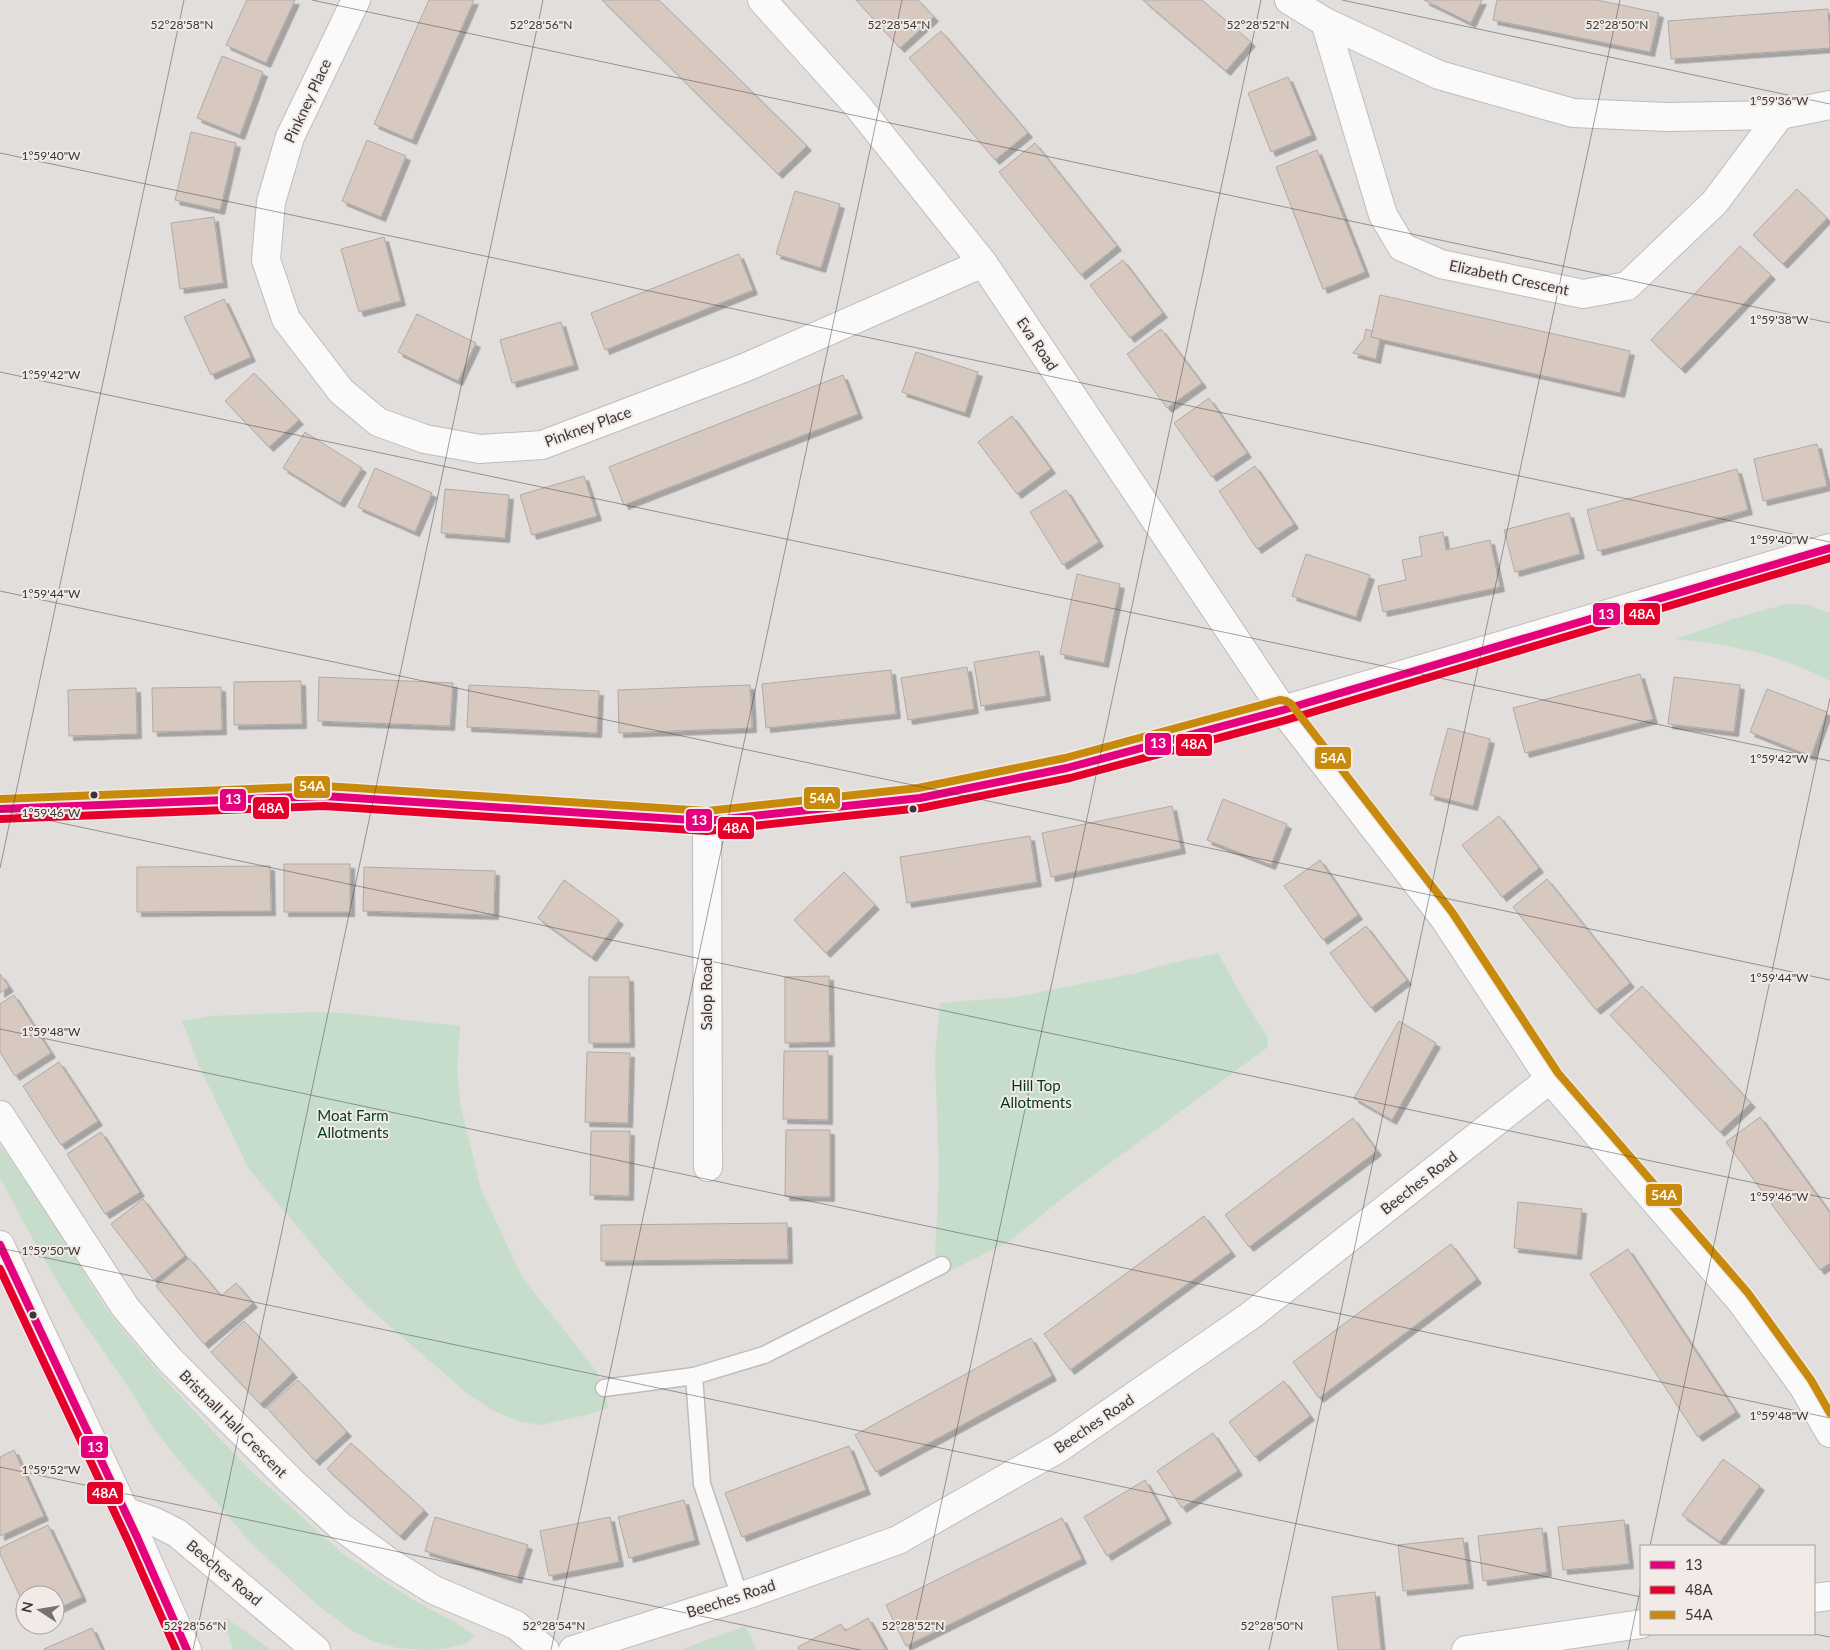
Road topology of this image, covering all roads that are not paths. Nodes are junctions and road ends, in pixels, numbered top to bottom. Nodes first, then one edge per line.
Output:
1 (356, 0) edge
2 (762, 0) edge
3 (1289, 0) edge
4 (1325, 22) junction
5 (1830, 106) edge
6 (1780, 115) junction
7 (983, 263) junction
8 (1830, 548) edge
9 (1282, 710) junction
10 (0, 809) edge
11 (707, 821) junction
12 (1550, 1080) junction
13 (0, 1114) edge
14 (708, 1167) dead end
15 (0, 1245) edge
16 (942, 1265) dead end
17 (694, 1376) junction
18 (604, 1388) dead end
19 (1830, 1433) edge
20 (124, 1511) junction
21 (1830, 1596) edge
22 (740, 1597) junction
23 (1815, 1598) edge
24 (1640, 1624) edge
25 (187, 1650) edge
26 (316, 1650) edge
27 (544, 1650) edge
28 (573, 1650) edge
29 (1466, 1650) edge

1 - 7 street, Pinkney Place
2 - 7 street, Eva Road
3 - 4 street
4 - 6 street
4 - 6 street, Elizabeth Crescent
5 - 6 street
7 - 9 street, Eva Road
8 - 9 street
9 - 11 street
9 - 12 street, Eva Road
10 - 11 street
11 - 14 street, Salop Road
12 - 19 street, Eva Road
12 - 22 street, Beeches Road
13 - 27 street, Bristnall Hall Crescent
15 - 20 street
16 - 17 lane
17 - 18 lane
17 - 22 lane
20 - 25 street
20 - 26 street, Beeches Road
21 - 23 street
22 - 28 street, Beeches Road
24 - 29 street

